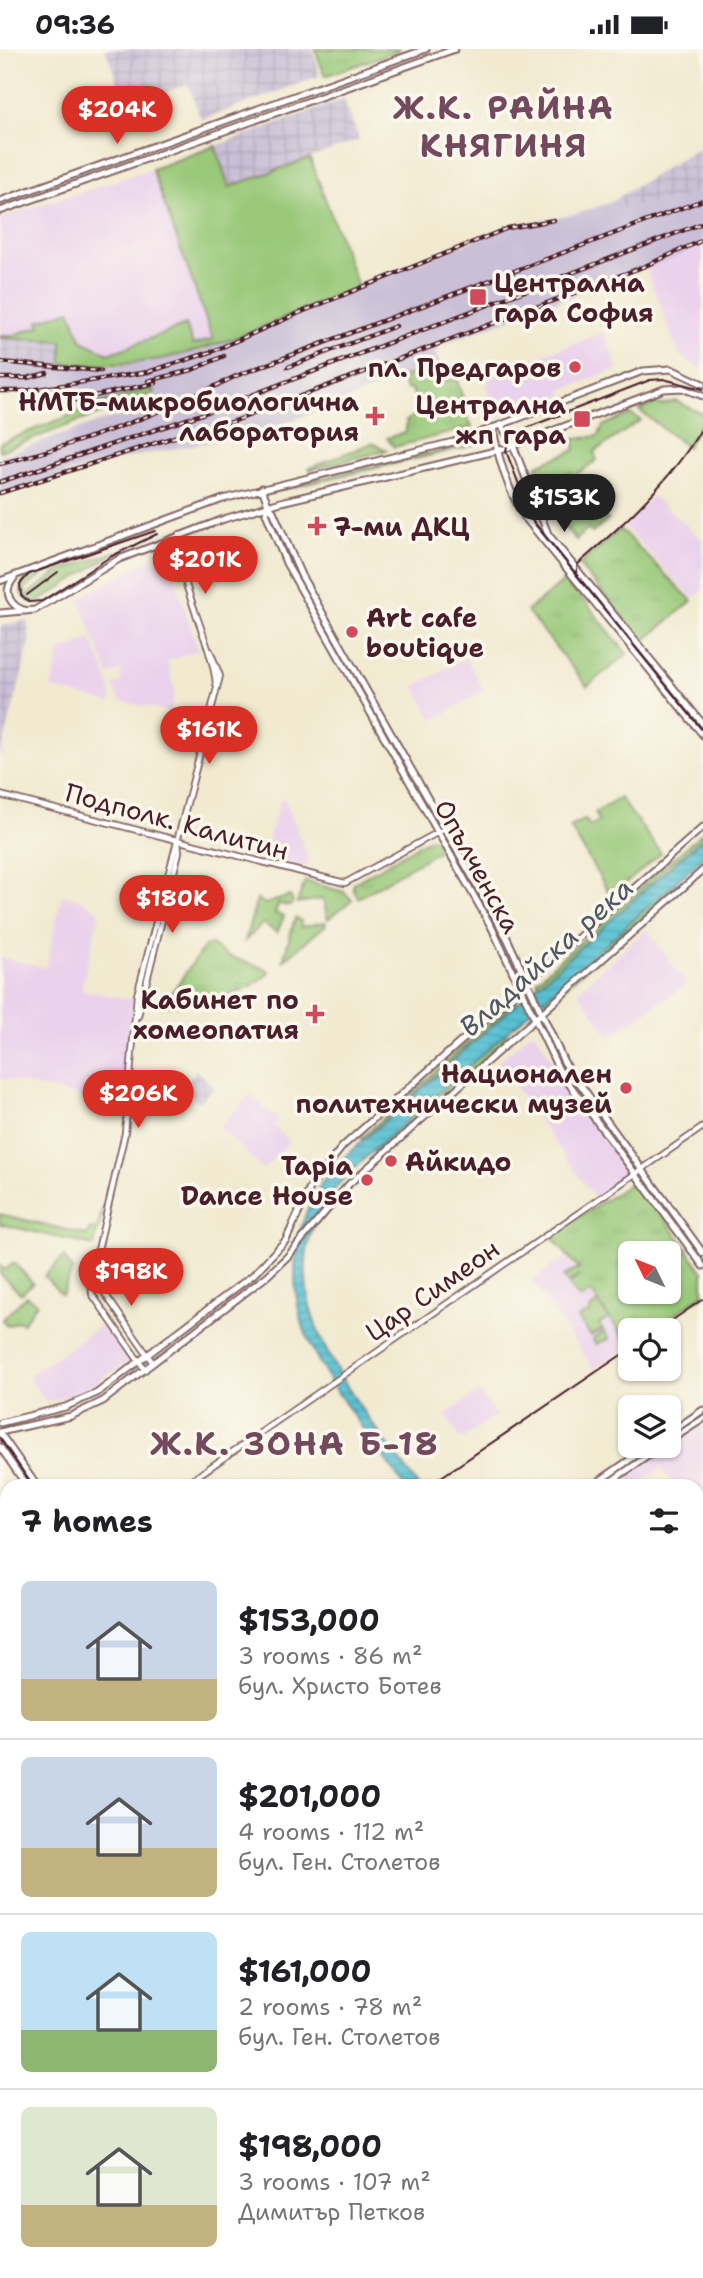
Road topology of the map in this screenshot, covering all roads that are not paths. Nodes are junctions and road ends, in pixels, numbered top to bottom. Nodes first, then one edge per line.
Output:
1 (426, 49) edge
2 (455, 49) edge
3 (0, 201) edge
4 (0, 211) edge
5 (703, 384) edge
6 (703, 397) edge
7 (501, 425) junction
8 (494, 428) junction
9 (513, 446) junction
10 (498, 451) junction
11 (262, 488) junction
12 (268, 506) junction
13 (179, 535) junction
14 (16, 575) junction
15 (0, 581) edge
16 (29, 612) junction
17 (0, 613) edge
18 (703, 724) edge
19 (703, 735) edge
20 (0, 795) edge
21 (703, 828) edge
22 (444, 829) junction
23 (438, 833) junction
24 (178, 841) junction
25 (703, 870) edge
26 (530, 983) junction
27 (521, 991) junction
28 (542, 1010) junction
29 (533, 1018) junction
30 (703, 1127) edge
31 (641, 1169) junction
32 (635, 1173) junction
33 (703, 1253) edge
34 (703, 1266) edge
35 (92, 1275) junction
36 (148, 1356) junction
37 (140, 1362) junction
38 (154, 1364) junction
39 (146, 1370) junction
40 (703, 1410) edge
41 (703, 1419) edge
42 (0, 1423) edge
43 (681, 1425) edge
44 (0, 1433) edge
45 (681, 1434) edge
46 (0, 1447) edge
47 (632, 1458) edge
48 (645, 1458) edge
49 (22, 1479) edge
50 (32, 1479) edge
51 (193, 1479) edge
52 (602, 1479) edge
53 (614, 1479) edge

1 - 3 main road
2 - 4 main road
5 - 7 main road
6 - 9 main road
7 - 8 main road
7 - 9 main road
8 - 10 main road
8 - 11 main road
9 - 10 main road
9 - 18 main road
10 - 12 main road
10 - 19 main road
11 - 12 main road, Опълченска
11 - 14 main road
12 - 13 main road
12 - 22 main road, Опълченска
12 - 23 main road, Опълченска
13 - 16 main road
13 - 24 street
14 - 15 main road
14 - 16 main road
16 - 17 main road
20 - 24 street, Подполк. Калитин
21 - 26 main road
22 - 23 street
22 - 26 main road, Опълченска
23 - 24 street, Подполк. Калитин
23 - 27 main road, Опълченска
24 - 35 street
25 - 28 main road
26 - 27 main road
26 - 28 main road, Опълченска
27 - 29 main road, Опълченска
27 - 36 main road
28 - 29 main road
28 - 31 main road, Опълченска
29 - 32 main road, Опълченска
29 - 38 main road
30 - 31 street, Цар Симеон
31 - 32 street, Цар Симеон
31 - 33 main road, Опълченска
32 - 34 main road, Опълченска
32 - 51 street, Цар Симеон
35 - 36 street
35 - 37 street
36 - 37 main road
36 - 38 street
37 - 39 street
37 - 42 main road
38 - 39 main road
39 - 44 main road
40 - 43 main road
41 - 45 main road
44 - 50 main road
46 - 49 main road
47 - 52 main road
48 - 53 main road

